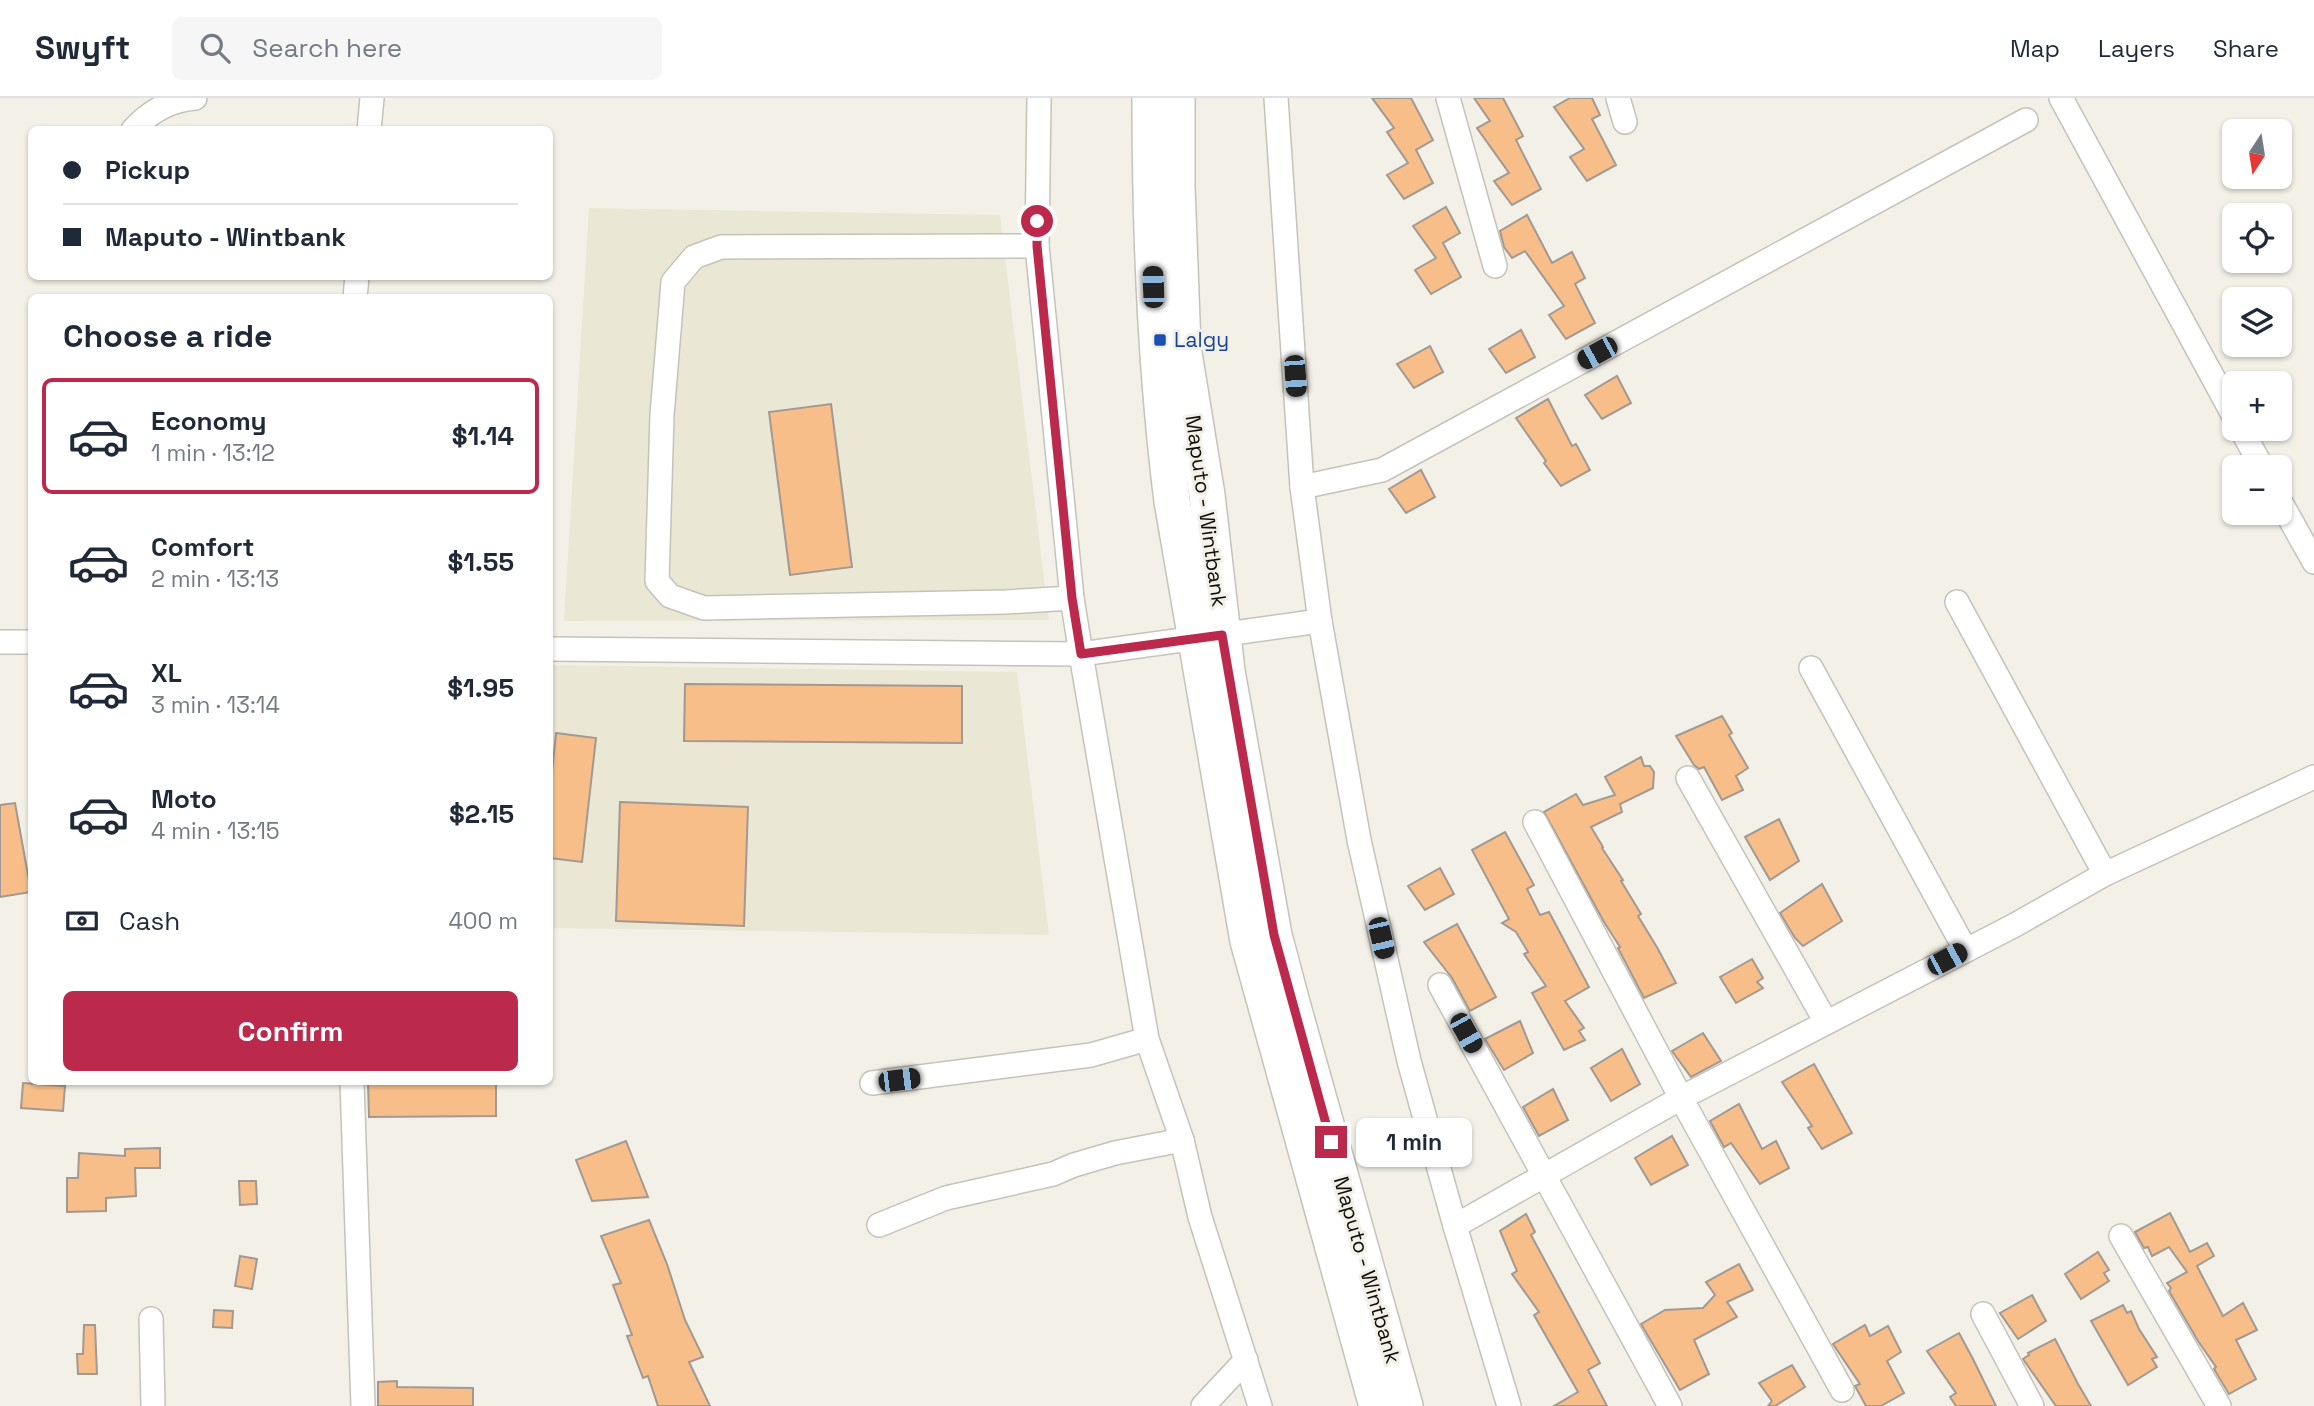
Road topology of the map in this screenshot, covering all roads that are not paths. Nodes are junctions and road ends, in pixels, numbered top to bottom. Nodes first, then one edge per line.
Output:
1 (195, 98) edge
2 (372, 98) edge
3 (1039, 98) edge
4 (1150, 98) edge
5 (1177, 98) edge
6 (1276, 98) edge
7 (1448, 98) edge
8 (1618, 98) edge
9 (2061, 98) edge
10 (2026, 120) dead end
11 (1625, 122) dead end
12 (138, 126) edge
13 (369, 126) edge
14 (1037, 246) junction
15 (1495, 266) dead end
16 (2222, 394) edge
17 (1302, 487) junction
18 (2292, 522) edge
19 (2314, 562) edge
20 (1072, 598) junction
21 (1957, 602) dead end
22 (1320, 621) junction
23 (1209, 637) junction
24 (0, 642) edge
25 (28, 642) edge
26 (553, 649) edge
27 (1081, 654) junction
28 (1811, 668) dead end
29 (2314, 777) edge
30 (1688, 778) dead end
31 (1535, 822) dead end
32 (2105, 874) junction
33 (1965, 949) junction
34 (1440, 985) dead end
35 (1826, 1023) junction
36 (1147, 1039) junction
37 (872, 1083) dead end
38 (352, 1085) edge
39 (1681, 1098) junction
40 (1182, 1140) junction
41 (1544, 1176) junction
42 (879, 1226) dead end
43 (1455, 1226) junction
44 (2121, 1236) dead end
45 (1983, 1314) dead end
46 (151, 1319) dead end
47 (1246, 1360) junction
48 (1842, 1390) dead end
49 (153, 1406) edge
50 (363, 1406) edge
51 (1203, 1406) edge
52 (1260, 1406) edge
53 (1377, 1406) edge
54 (1405, 1406) edge
55 (1509, 1406) edge
56 (1670, 1406) edge
57 (2032, 1406) edge
58 (2218, 1406) edge

1 - 12 street
2 - 13 street
3 - 14 street
4 - 23 highway, Maputo - Wintbank
5 - 23 highway, Maputo - Wintbank
6 - 17 street
7 - 15 street
8 - 11 street
9 - 16 street
10 - 17 street
14 - 20 street
14 - 20 street
17 - 22 street
18 - 19 street
20 - 27 street
21 - 32 street
22 - 23 street
22 - 43 street
23 - 27 street
23 - 53 highway, Maputo - Wintbank
23 - 54 highway, Maputo - Wintbank
24 - 25 street
26 - 27 street
27 - 36 street
28 - 33 street
29 - 32 street
30 - 35 street
31 - 39 street
32 - 33 street
33 - 35 street
34 - 41 street
35 - 39 street
36 - 37 street
36 - 40 street
38 - 50 street
39 - 41 street
39 - 48 street
40 - 42 street
40 - 47 street
41 - 43 street
41 - 56 street
43 - 55 street
44 - 58 street
45 - 57 street
46 - 49 street
47 - 51 street
47 - 52 street

